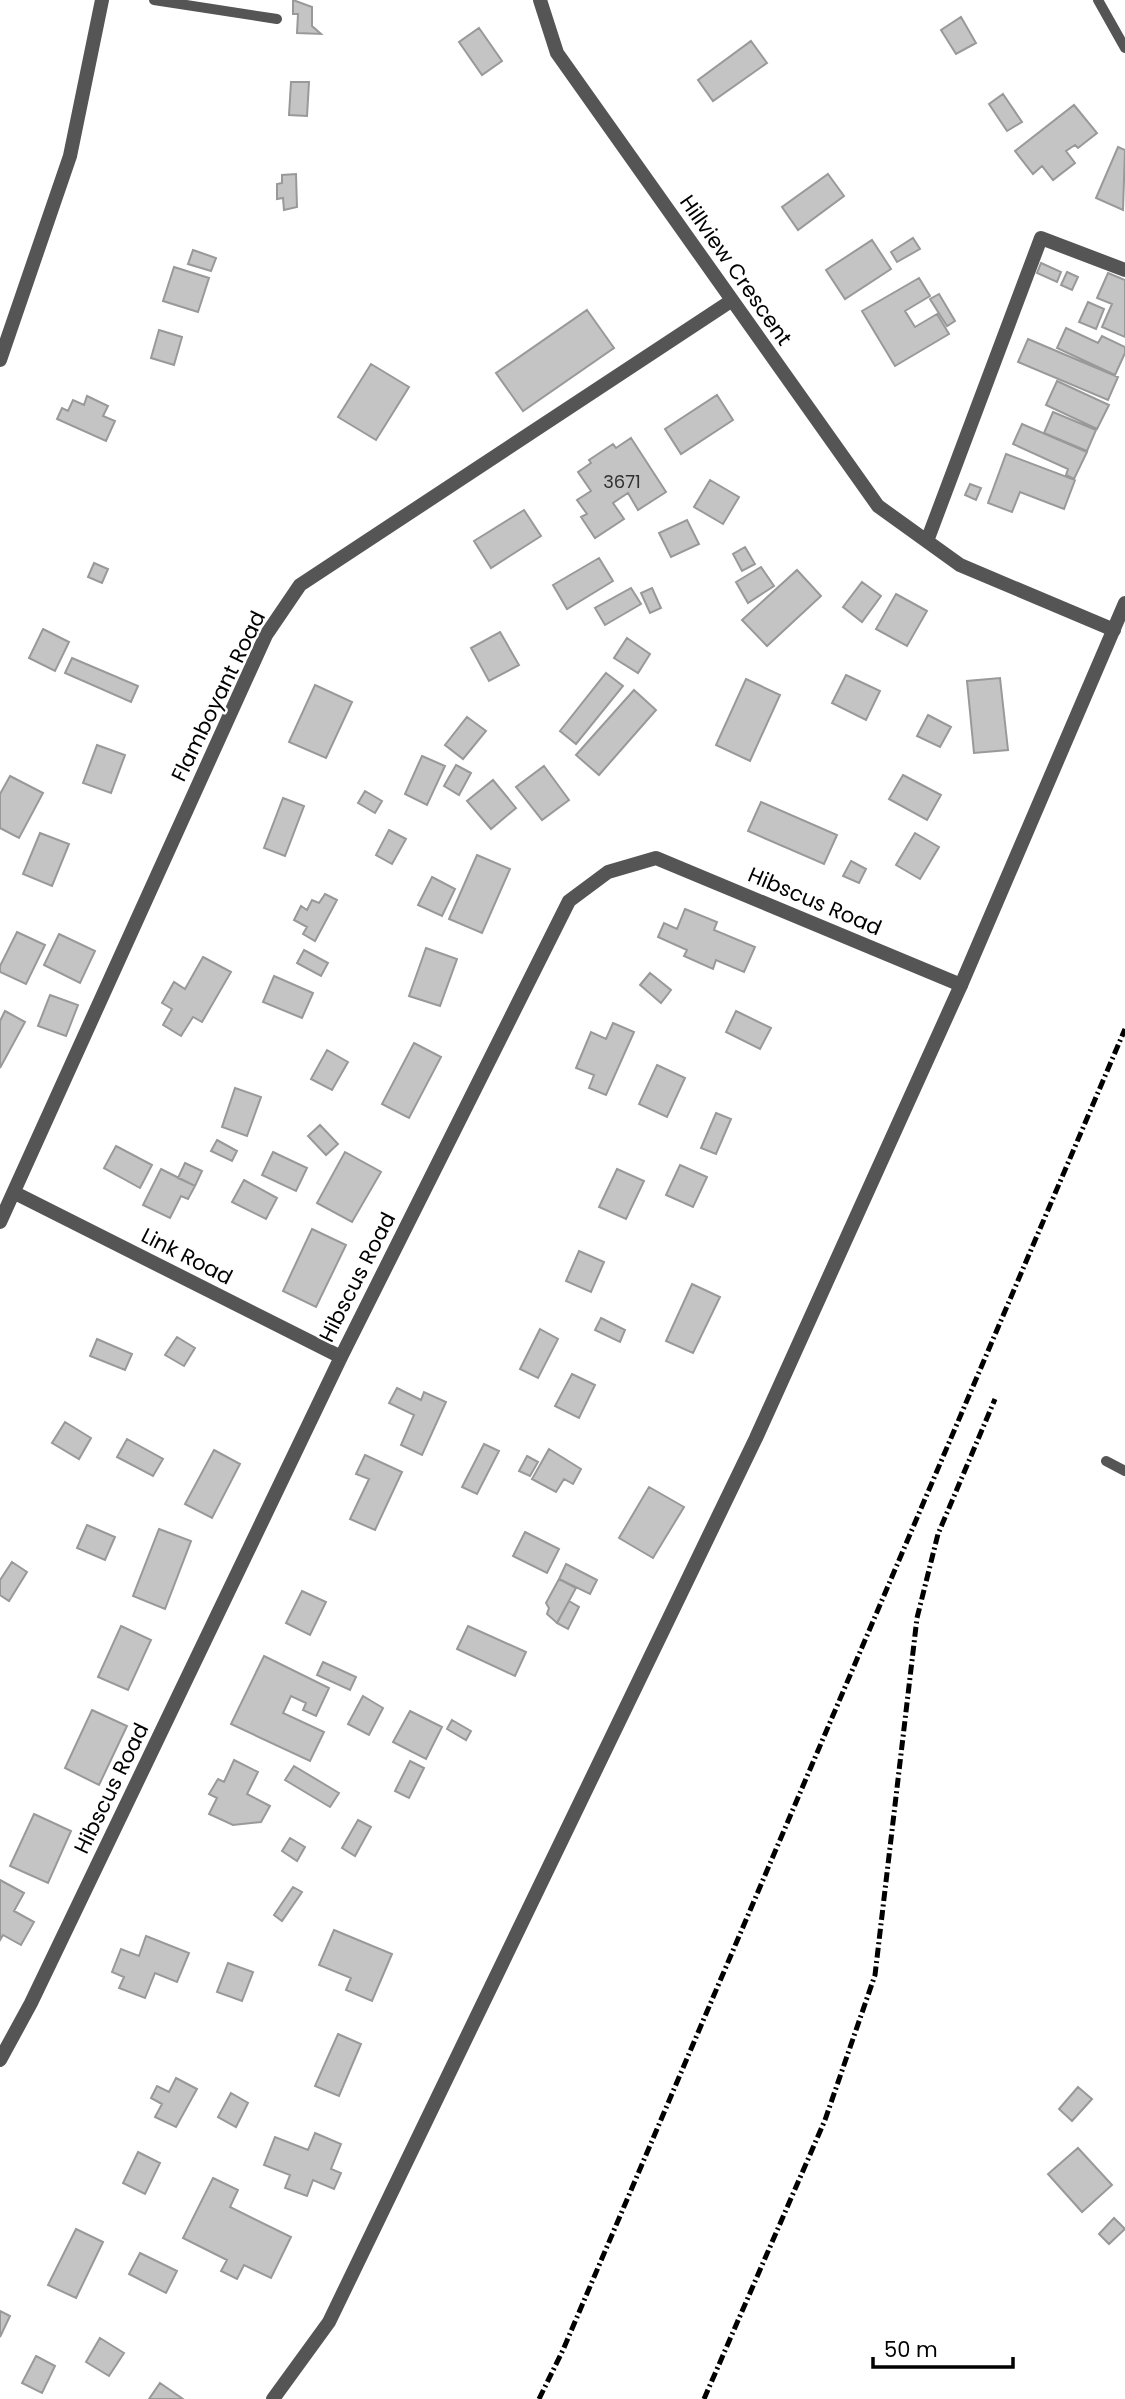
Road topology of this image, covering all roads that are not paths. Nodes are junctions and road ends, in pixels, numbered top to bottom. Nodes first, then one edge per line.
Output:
1 (102, 0) edge
2 (154, 0) edge
3 (540, 0) edge
4 (1098, 0) edge
5 (277, 19) dead end
6 (1125, 48) edge
7 (1125, 270) edge
8 (732, 301) junction
9 (0, 360) edge
10 (928, 541) junction
11 (1125, 603) edge
12 (1114, 630) junction
13 (961, 985) junction
14 (15, 1193) junction
15 (0, 1223) edge
16 (341, 1357) junction
17 (1106, 1461) dead end
18 (1125, 1471) edge
19 (0, 2060) edge
20 (273, 2399) edge

1 - 9 street
2 - 5 lane
3 - 8 street, Hillview Crescent
4 - 6 lane
7 - 10 street
8 - 10 street, Hillview Crescent
8 - 14 street, Flamboyant Road
10 - 12 street, Hillview Crescent
11 - 12 street
12 - 13 street
13 - 16 street, Hibscus Road
13 - 20 street
14 - 15 street, Flamboyant Road
14 - 16 street, Link Road
16 - 19 street, Hibscus Road
17 - 18 lane

